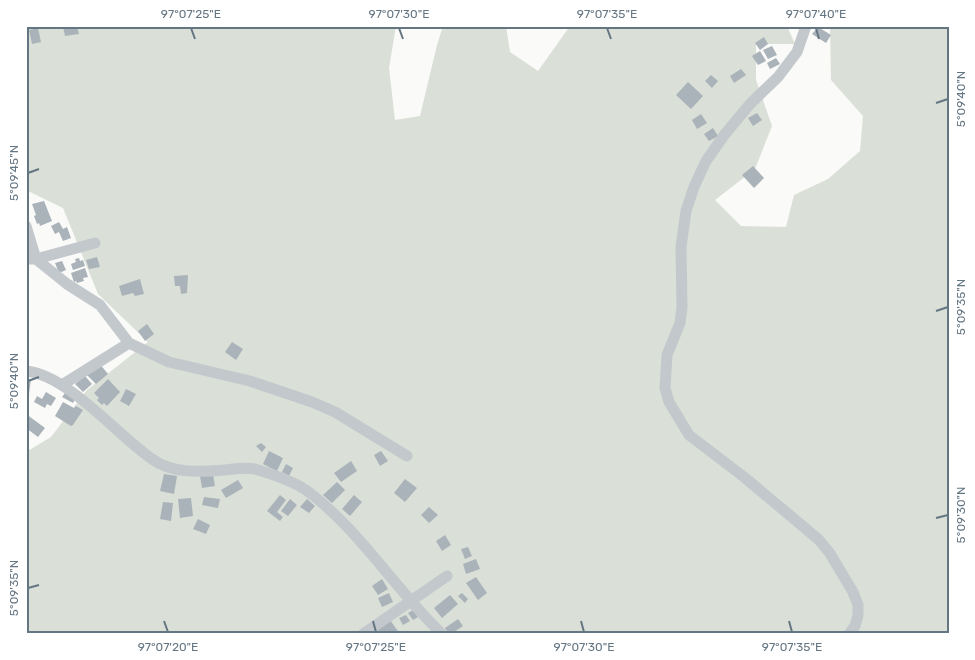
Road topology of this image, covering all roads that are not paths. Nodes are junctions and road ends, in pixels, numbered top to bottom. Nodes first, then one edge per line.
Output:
1 (806, 26) edge
2 (26, 226) edge
3 (95, 243) dead end
4 (31, 259) edge
5 (129, 343) junction
6 (26, 371) edge
7 (62, 385) junction
8 (407, 456) dead end
9 (447, 576) dead end
10 (411, 602) junction
11 (364, 634) edge
12 (442, 634) edge
13 (849, 634) edge

1 - 13 street
2 - 4 street
3 - 4 street
4 - 5 street
5 - 7 street
5 - 8 street
6 - 7 street
7 - 10 street
9 - 10 street
10 - 11 street
10 - 12 street

